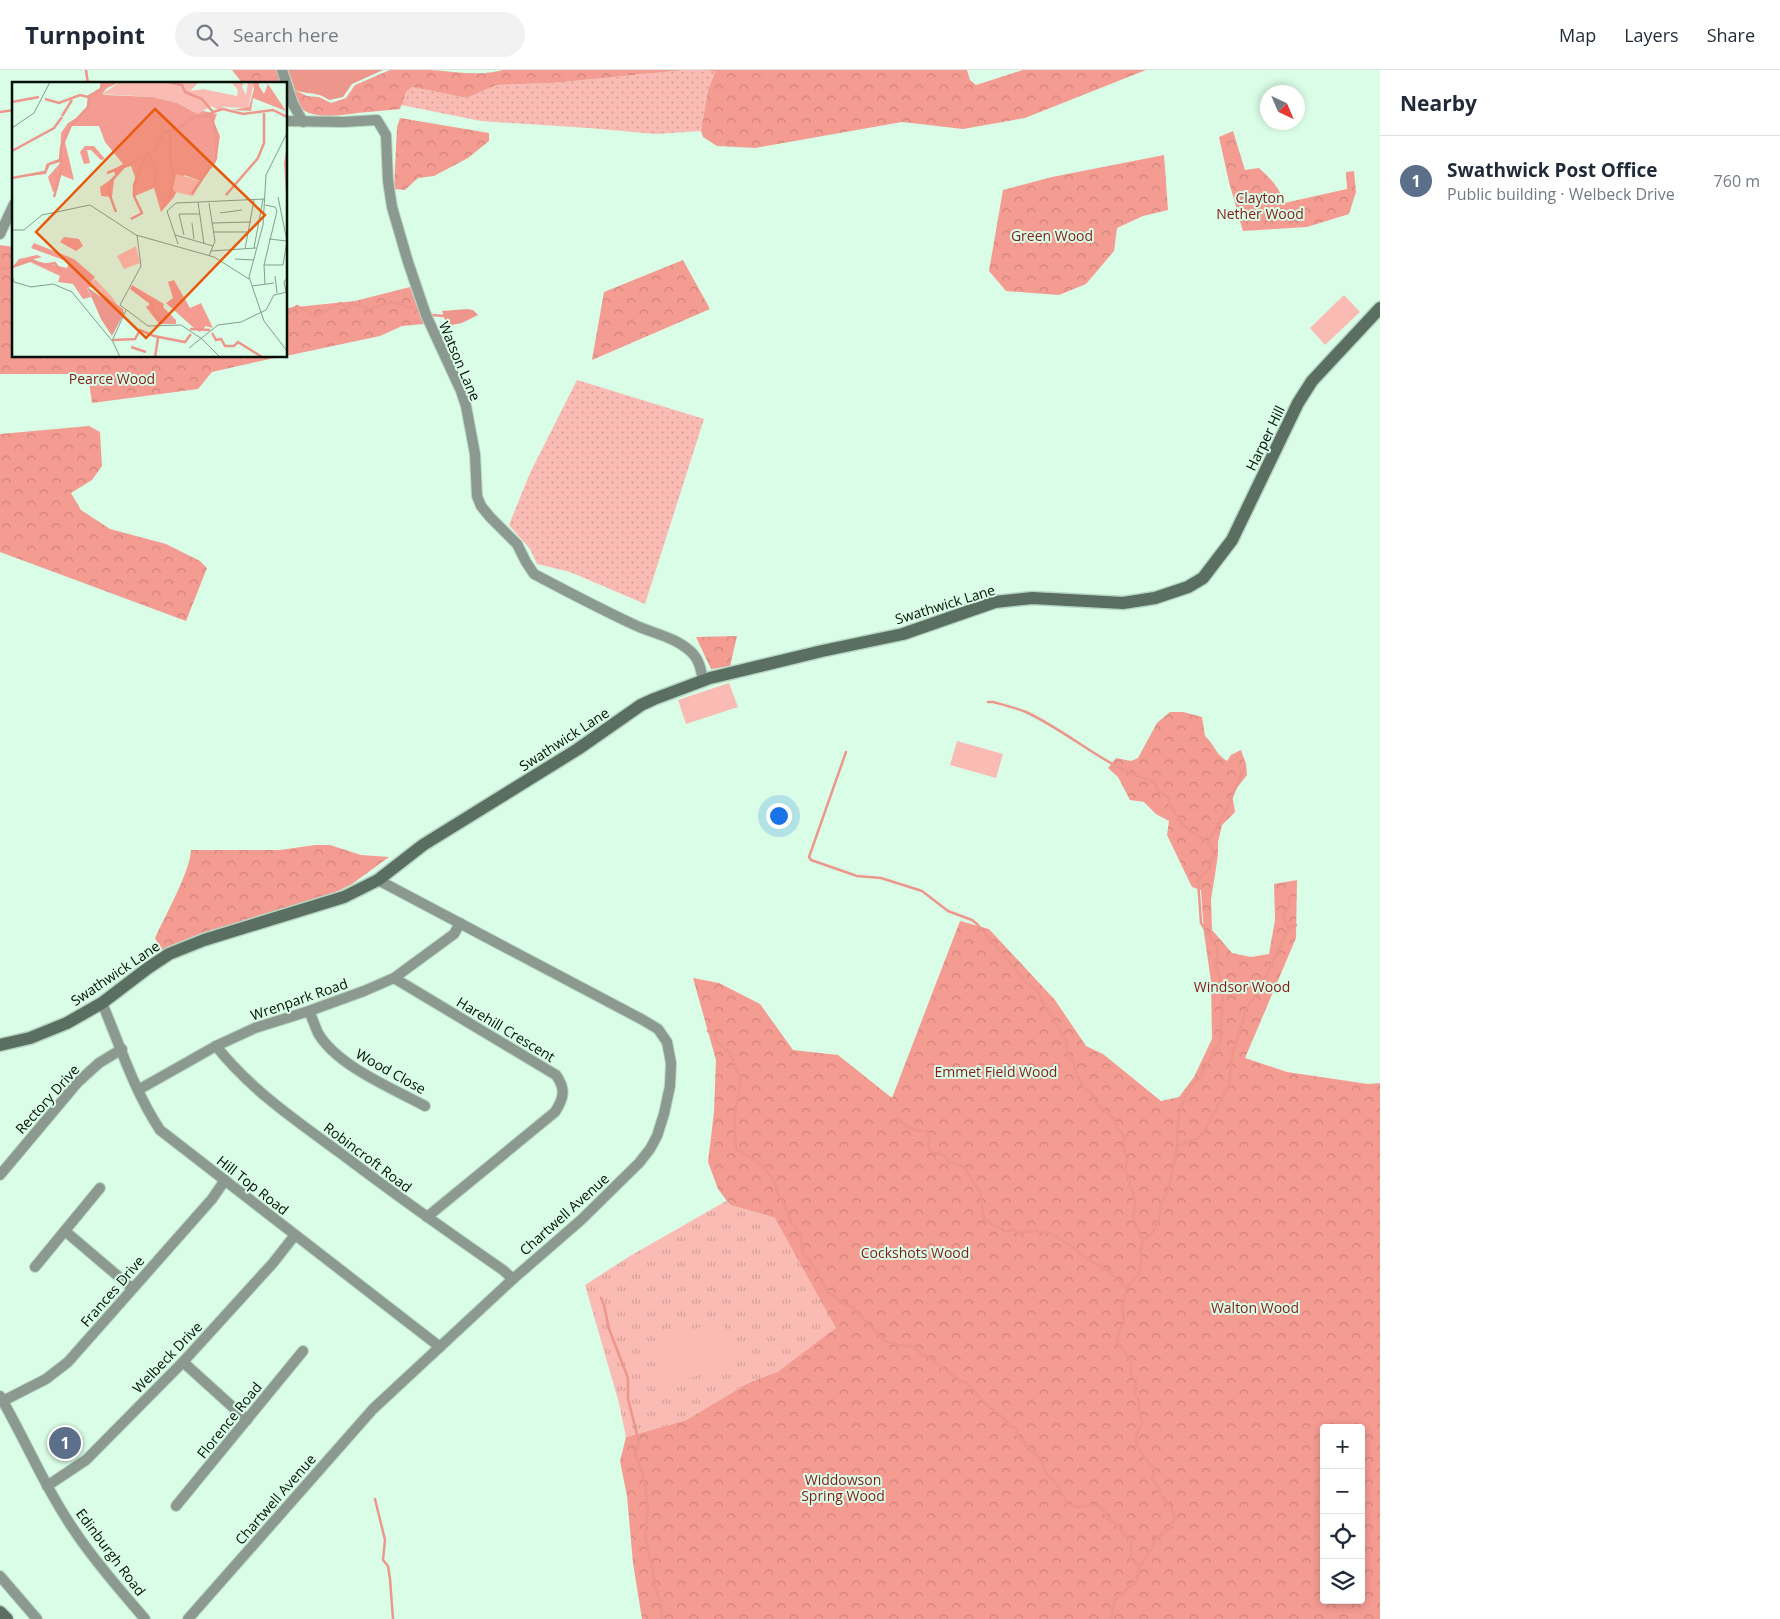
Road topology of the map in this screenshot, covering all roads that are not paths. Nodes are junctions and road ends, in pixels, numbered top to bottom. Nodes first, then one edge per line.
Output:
1 (290, 108) edge
2 (288, 121) edge
3 (303, 122) junction
4 (12, 208) edge
5 (0, 234) edge
6 (1380, 308) edge
7 (1188, 588) joint
8 (703, 681) junction
9 (378, 880) junction
10 (460, 923) junction
11 (394, 978) junction
12 (102, 1003) junction
13 (310, 1011) junction
14 (0, 1045) edge
15 (216, 1046) junction
16 (122, 1049) junction
17 (138, 1090) junction
18 (425, 1106) dead end
19 (0, 1175) edge
20 (225, 1180) junction
21 (100, 1188) dead end
22 (427, 1218) junction
23 (65, 1231) junction
24 (295, 1234) junction
25 (35, 1267) dead end
26 (512, 1279) junction
27 (132, 1288) junction
28 (440, 1347) junction
29 (303, 1351) dead end
30 (183, 1362) junction
31 (2, 1398) edge
32 (247, 1420) junction
33 (47, 1486) junction
34 (176, 1506) dead end
35 (0, 1576) edge
36 (0, 1612) edge
37 (7, 1619) edge
38 (37, 1619) edge
39 (145, 1619) edge
40 (188, 1619) edge

1 - 3 street
2 - 3 street, Watson Lane
3 - 8 street, Watson Lane
4 - 5 street
6 - 7 street, Harper Hill
7 - 8 street, Swathwick Lane
8 - 9 street, Swathwick Lane
9 - 10 street, Chartwell Avenue
9 - 12 street, Swathwick Lane
10 - 11 street, Wrenpark Road
10 - 26 street, Chartwell Avenue
11 - 13 street, Wrenpark Road
11 - 22 street, Harehill Crescent
12 - 14 street, Swathwick Lane
12 - 16 street, Hill Top Road
13 - 15 street, Wrenpark Road
13 - 18 street, Wood Close
15 - 17 street, Wrenpark Road
15 - 22 street, Robincroft Road
16 - 17 street, Hill Top Road
16 - 19 street, Rectory Drive
17 - 20 street, Hill Top Road
20 - 24 street, Hill Top Road
20 - 27 street, Frances Drive
21 - 23 street
22 - 26 street, Robincroft Road
23 - 25 street
23 - 27 street
24 - 28 street, Hill Top Road
24 - 30 street, Welbeck Drive
26 - 28 street, Chartwell Avenue
27 - 31 street, Frances Drive
28 - 40 street, Chartwell Avenue
29 - 32 street, Florence Road
30 - 32 street
30 - 33 street, Welbeck Drive
31 - 33 street, Edinburgh Road
32 - 34 street, Florence Road
33 - 39 street, Edinburgh Road
35 - 38 street
36 - 37 street

